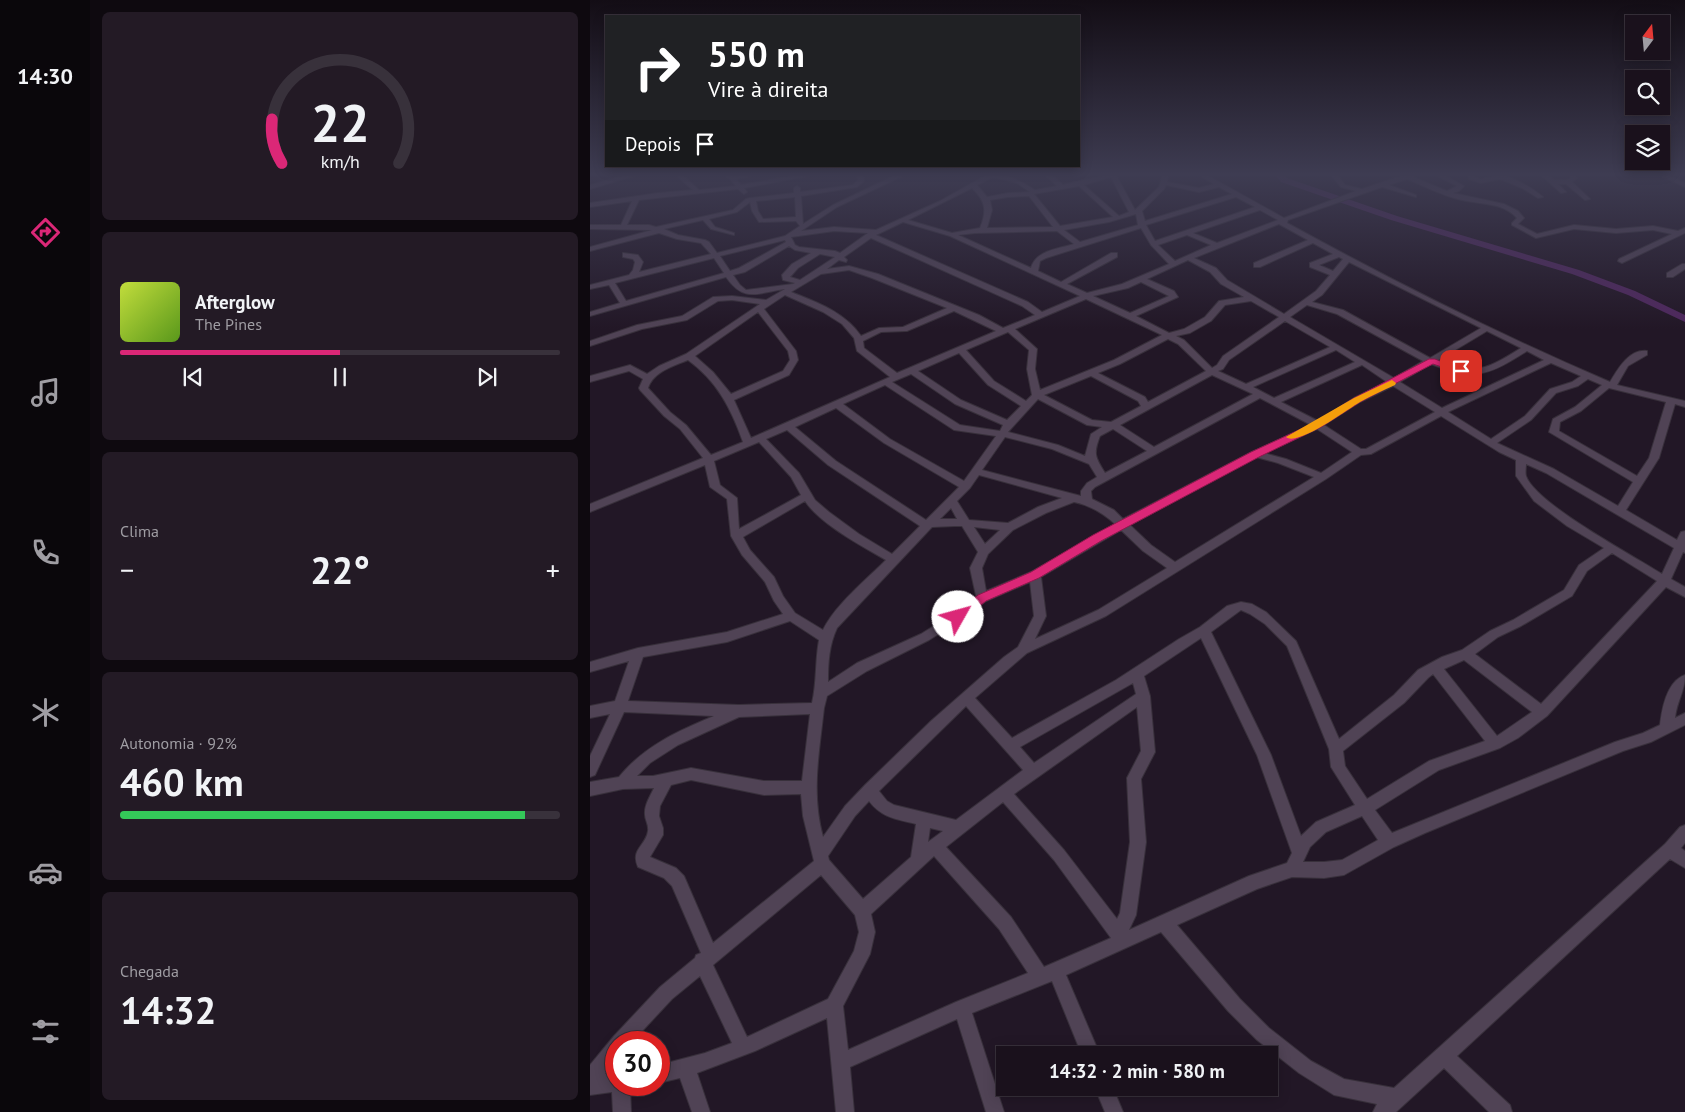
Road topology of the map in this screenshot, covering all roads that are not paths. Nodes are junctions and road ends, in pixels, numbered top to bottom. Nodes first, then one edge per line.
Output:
1 (680, 225) edge
2 (710, 225) edge
3 (804, 225) edge
4 (892, 225) edge
5 (919, 225) edge
6 (985, 225) edge
7 (1052, 225) edge
8 (1055, 225) edge
9 (1141, 225) joint
10 (1211, 225) edge
11 (1272, 225) edge
12 (1289, 225) edge
13 (1516, 225) edge
14 (590, 226) edge
15 (623, 227) joint
16 (800, 227) joint
17 (983, 229) junction
18 (659, 230) junction
19 (1681, 231) edge
20 (1188, 233) junction
21 (732, 234) dead end
22 (873, 234) junction
23 (952, 234) junction
24 (790, 238) junction
25 (1313, 240) junction
26 (1078, 244) junction
27 (1154, 244) junction
28 (1217, 245) junction
29 (752, 246) junction
30 (590, 249) edge
31 (778, 250) junction
32 (820, 251) junction
33 (1339, 254) junction
34 (626, 255) dead end
35 (715, 255) junction
36 (1114, 255) dead end
37 (840, 256) junction
38 (1189, 258) junction
39 (1348, 258) junction
40 (1622, 261) dead end
41 (1175, 265) junction
42 (1257, 265) dead end
43 (1685, 266) edge
44 (849, 268) junction
45 (1034, 271) junction
46 (729, 274) junction
47 (817, 274) junction
48 (1334, 274) junction
49 (1670, 275) dead end
50 (631, 277) junction
51 (1140, 279) junction
52 (610, 282) junction
53 (801, 284) junction
54 (1062, 284) junction
55 (590, 287) edge
56 (786, 293) junction
57 (1086, 296) junction
58 (1253, 298) junction
59 (1307, 303) junction
60 (624, 304) junction
61 (763, 306) junction
62 (954, 308) junction
63 (590, 314) edge
64 (1042, 316) junction
65 (1130, 316) junction
66 (1284, 316) junction
67 (1486, 328) junction
68 (1007, 331) junction
69 (1167, 336) junction
70 (859, 340) junction
71 (590, 344) edge
72 (1336, 348) junction
73 (1527, 348) junction
74 (961, 350) junction
75 (1644, 353) dead end
76 (689, 356) junction
77 (1432, 360) junction
78 (1551, 360) junction
79 (1362, 362) junction
80 (911, 370) junction
81 (1210, 371) junction
82 (1092, 373) junction
83 (1587, 376) junction
84 (896, 377) junction
85 (648, 378) junction
86 (590, 379) edge
87 (886, 382) junction
88 (1394, 382) junction
89 (1609, 386) junction
90 (1246, 387) junction
91 (1037, 395) junction
92 (1260, 395) junction
93 (730, 398) junction
94 (1671, 401) junction
95 (1273, 402) junction
96 (837, 404) junction
97 (1685, 404) edge
98 (1026, 405) junction
99 (1146, 407) junction
100 (1442, 412) junction
101 (1090, 423) junction
102 (1113, 425) junction
103 (1318, 425) junction
104 (788, 426) junction
105 (1006, 429) junction
106 (1096, 434) junction
107 (760, 438) junction
108 (748, 442) junction
109 (1492, 442) junction
110 (1154, 451) junction
111 (1359, 452) junction
112 (1255, 454) junction
113 (708, 458) junction
114 (1521, 460) junction
115 (1090, 461) junction
116 (1294, 465) junction
117 (978, 472) junction
118 (1322, 477) junction
119 (1103, 478) junction
120 (1640, 482) junction
121 (1309, 485) junction
122 (966, 486) junction
123 (807, 496) junction
124 (1073, 498) junction
125 (951, 500) junction
126 (1087, 501) junction
127 (590, 508) edge
128 (1618, 512) junction
129 (965, 523) junction
130 (925, 524) junction
131 (1123, 524) junction
132 (1009, 527) junction
133 (1685, 534) edge
134 (1660, 535) junction
135 (736, 536) junction
136 (1682, 547) edge
137 (1612, 548) junction
138 (984, 552) junction
139 (894, 560) junction
140 (1174, 567) junction
141 (1035, 575) junction
142 (1665, 580) junction
143 (1685, 593) edge
144 (982, 598) junction
145 (791, 616) junction
146 (1204, 631) junction
147 (826, 638) junction
148 (1023, 650) junction
149 (638, 653) junction
150 (1466, 654) junction
151 (1435, 667) junction
152 (590, 668) edge
153 (1137, 674) junction
154 (1685, 680) edge
155 (821, 693) junction
156 (1142, 696) junction
157 (967, 698) junction
158 (620, 706) junction
159 (817, 708) junction
160 (739, 711) junction
161 (590, 712) edge
162 (1542, 712) junction
163 (1685, 719) edge
164 (1667, 726) junction
165 (1495, 744) junction
166 (1011, 745) junction
167 (1336, 749) junction
168 (1032, 770) junction
169 (590, 771) edge
170 (666, 780) junction
171 (623, 784) junction
172 (808, 787) junction
173 (590, 789) edge
174 (870, 790) junction
175 (1004, 793) junction
176 (1365, 808) junction
177 (924, 819) junction
178 (959, 828) junction
179 (1685, 832) edge
180 (1389, 842) junction
181 (934, 846) junction
182 (1670, 849) junction
183 (1300, 854) junction
184 (820, 859) junction
185 (918, 860) junction
186 (1685, 861) edge
187 (1292, 869) junction
188 (862, 911) junction
189 (1164, 923) junction
190 (1121, 938) junction
191 (706, 958) junction
192 (1049, 974) junction
193 (834, 1005) junction
194 (962, 1008) junction
195 (630, 1031) edge
196 (1086, 1046) edge
197 (743, 1047) junction
198 (1443, 1054) junction
199 (605, 1060) edge
200 (841, 1062) junction
201 (686, 1068) junction
202 (670, 1072) edge
203 (590, 1078) edge
204 (605, 1084) edge
205 (590, 1086) edge
206 (621, 1096) edge
207 (1107, 1096) edge
208 (1397, 1098) junction
209 (622, 1112) edge
210 (701, 1112) edge
211 (845, 1112) edge
212 (995, 1112) edge
213 (1114, 1112) edge
214 (1382, 1112) edge
215 (1503, 1112) edge

1 - 18 street
2 - 21 street
3 - 16 street
4 - 22 street
5 - 23 street
6 - 17 street
7 - 17 street
8 - 26 street
9 - 26 street
9 - 27 street
10 - 20 street
11 - 28 street
12 - 25 street
13 - 19 street
14 - 15 street
15 - 18 street
16 - 24 street
17 - 23 street
18 - 30 street
18 - 35 street
19 - 40 street
20 - 27 street
20 - 28 street
22 - 24 street
22 - 37 street
22 - 64 street
23 - 45 street
24 - 29 street
24 - 31 street
24 - 32 street
25 - 33 street
25 - 42 street
26 - 45 street
27 - 41 street
28 - 38 street
29 - 31 street
29 - 35 street
31 - 46 street
32 - 37 street
32 - 53 street
33 - 39 street
33 - 48 street
34 - 50 street
35 - 46 street
35 - 50 street
36 - 54 street
37 - 44 street
37 - 47 street
38 - 41 street
38 - 58 street
39 - 48 street
39 - 67 street
41 - 51 street
43 - 49 street
44 - 47 street
44 - 62 street
45 - 54 street
46 - 53 street
46 - 60 street
47 - 53 street
48 - 59 street
50 - 52 street
51 - 57 street
51 - 65 street
52 - 55 street
52 - 60 street
53 - 56 street
54 - 57 street
56 - 61 street
56 - 70 street
57 - 64 street
57 - 65 street
58 - 66 street
58 - 69 street
59 - 66 street
59 - 77 street
60 - 63 street
61 - 71 street
61 - 76 street
61 - 93 street
62 - 68 street
62 - 70 street
64 - 68 street
65 - 69 street
66 - 72 street
66 - 81 street
67 - 73 street
67 - 77 street
68 - 74 street
68 - 91 street
69 - 81 street
69 - 82 street
70 - 84 street
72 - 79 street
72 - 90 street
73 - 77 street
73 - 78 street
74 - 80 street
74 - 98 street
75 - 89 street
76 - 85 street
76 - 93 street
77 - 88 street
78 - 83 street
78 - 100 street
79 - 88 street
79 - 95 street
80 - 84 street
80 - 105 street
81 - 90 street
81 - 99 street
82 - 91 street
82 - 99 street
83 - 89 street
83 - 109 street
84 - 87 street
85 - 86 street
85 - 113 street
87 - 96 street
87 - 105 street
88 - 100 street
88 - 103 street
89 - 94 street
89 - 120 street
90 - 92 street
91 - 98 street
91 - 101 street
92 - 95 street
92 - 110 street
93 - 108 street
94 - 97 street
94 - 120 street
95 - 103 street
96 - 104 street
96 - 122 street
98 - 105 street
99 - 102 street
100 - 109 street
100 - 111 street
101 - 102 street
101 - 106 street
102 - 106 street
102 - 110 street
103 - 111 street
103 - 112 street
104 - 107 street
104 - 130 street
105 - 115 street
105 - 117 street
106 - 115 street
107 - 108 street
107 - 123 street
108 - 113 street
109 - 114 street
110 - 119 street
111 - 118 street
112 - 116 street
112 - 131 street
113 - 127 street
113 - 135 street
114 - 128 street
114 - 137 street
115 - 119 street
116 - 118 street
116 - 121 street
117 - 122 street
117 - 124 street
118 - 121 street
119 - 126 street
120 - 128 street
121 - 140 street
122 - 125 street
123 - 135 street
123 - 139 street
124 - 126 street
124 - 132 street
125 - 129 street
125 - 130 street
126 - 131 street
128 - 134 street
129 - 130 street
129 - 132 street
129 - 138 street
130 - 139 street
131 - 140 street
131 - 141 street
132 - 138 street
133 - 134 street
133 - 136 street
134 - 136 street
135 - 145 street
136 - 142 street
137 - 142 street
137 - 150 street
138 - 144 street
139 - 147 street
140 - 148 street
141 - 144 street
141 - 148 street
142 - 143 street
142 - 162 street
144 - 155 street
145 - 147 street
145 - 149 street
146 - 153 street
146 - 167 street
146 - 183 street
147 - 155 street
148 - 157 street
149 - 152 street
149 - 158 street
150 - 151 street
150 - 162 street
151 - 165 street
151 - 167 street
153 - 156 street
153 - 166 street
154 - 164 street
155 - 159 street
156 - 168 street
156 - 190 street
157 - 166 street
157 - 174 street
158 - 160 street
158 - 161 street
158 - 169 street
159 - 160 street
159 - 172 street
160 - 171 street
162 - 165 street
163 - 164 street
164 - 180 street
165 - 176 street
166 - 168 street
167 - 176 street
168 - 175 street
170 - 171 street
170 - 172 street
170 - 191 street
171 - 173 street
172 - 184 street
174 - 177 street
174 - 184 street
175 - 178 street
175 - 190 street
176 - 180 street
176 - 183 street
177 - 178 street
177 - 185 street
178 - 181 street
179 - 182 street
180 - 187 street
181 - 185 street
181 - 192 street
182 - 186 street
182 - 198 street
183 - 187 street
184 - 188 street
184 - 191 street
185 - 188 street
187 - 189 street
188 - 193 street
189 - 190 street
189 - 208 street
190 - 192 street
191 - 195 street
191 - 197 street
192 - 194 street
192 - 196 street
193 - 197 street
193 - 200 street
194 - 200 street
194 - 212 street
197 - 201 street
198 - 208 street
198 - 215 street
199 - 203 street
200 - 211 street
201 - 202 street
201 - 210 street
204 - 205 street
206 - 209 street
207 - 213 street
208 - 214 street

